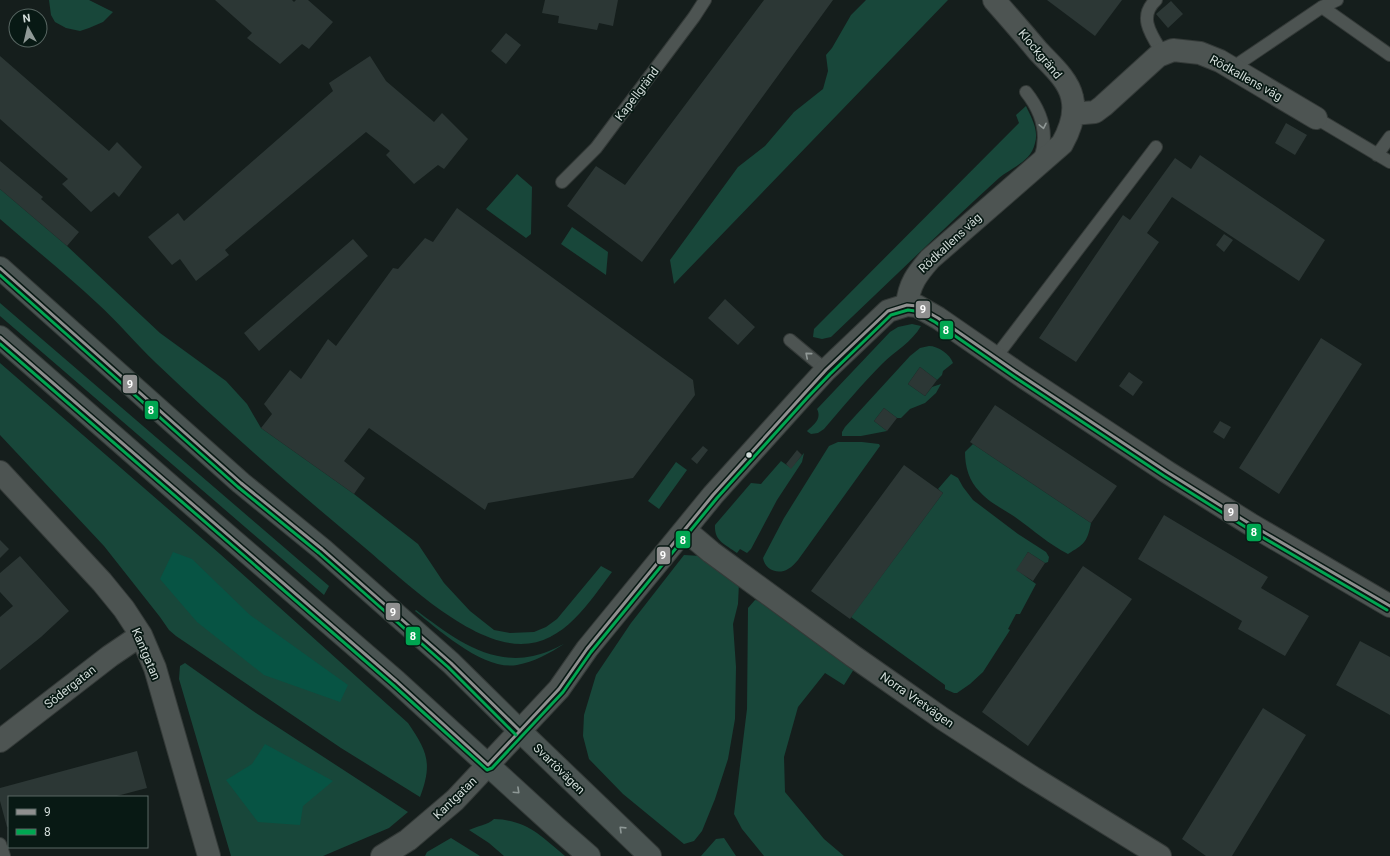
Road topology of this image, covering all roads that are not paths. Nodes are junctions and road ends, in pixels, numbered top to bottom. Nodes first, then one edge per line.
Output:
1 (705, 0) edge
2 (994, 0) edge
3 (1156, 0) edge
4 (1337, 0) edge
5 (1322, 7) junction
6 (1163, 54) junction
7 (1390, 55) edge
8 (1232, 68) junction
9 (1026, 92) dead end
10 (1073, 114) junction
11 (1316, 118) joint
12 (1390, 137) edge
13 (1156, 147) dead end
14 (1378, 154) junction
15 (1390, 162) edge
16 (1039, 164) junction
17 (562, 182) dead end
18 (0, 268) edge
19 (907, 305) junction
20 (0, 337) edge
21 (790, 340) dead end
22 (995, 358) junction
23 (826, 370) junction
24 (0, 472) edge
25 (685, 530) junction
26 (1390, 606) edge
27 (141, 635) junction
28 (520, 731) junction
29 (0, 741) edge
30 (488, 765) junction
31 (0, 844) edge
32 (4, 856) edge
33 (209, 856) edge
34 (382, 856) edge
35 (589, 856) edge
36 (650, 856) edge
37 (1160, 856) edge

1 - 17 lane, Kapellgränd
2 - 10 street, Klockgränd
3 - 6 lane
4 - 5 lane
5 - 7 lane
5 - 8 lane
6 - 8 street, Rödkallens väg
6 - 10 street, Rödkallens väg
8 - 11 street, Rödkallens väg
9 -> 16 lane
10 - 16 street, Rödkallens väg
11 - 14 lane
12 - 14 lane
13 - 22 lane
14 - 15 lane
16 - 19 street, Rödkallens väg
18 - 28 main road, Svartövägen
19 - 22 street
19 - 23 street
20 - 30 main road
23 -> 21 lane
22 - 26 street
23 - 25 street
24 - 27 street, Kantgatan
25 - 28 street
25 - 37 street, Norra Vretvägen
27 - 29 street, Södergatan
27 - 33 street, Kantgatan
28 - 30 street, Kantgatan
36 -> 28 main road, Svartövägen
30 - 34 street, Kantgatan
30 -> 35 main road
31 - 32 lane

